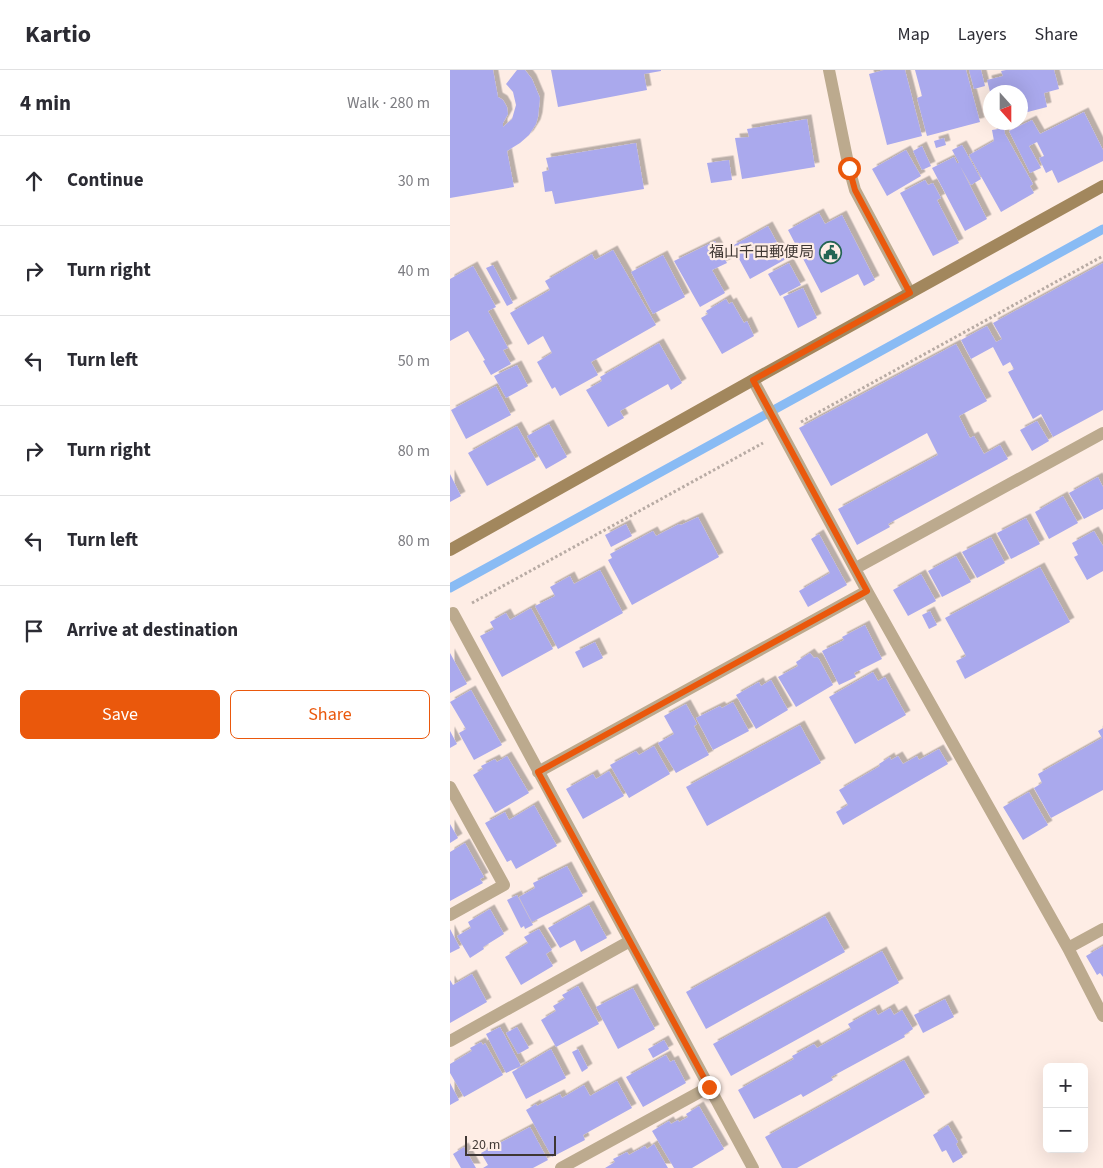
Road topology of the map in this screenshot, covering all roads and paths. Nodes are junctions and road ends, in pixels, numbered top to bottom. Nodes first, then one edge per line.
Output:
1 (829, 70) edge
2 (1102, 190) edge
3 (910, 293) junction
4 (753, 380) junction
5 (1103, 433) edge
6 (450, 550) edge
7 (856, 568) junction
8 (867, 591) junction
9 (453, 613) dead end
10 (538, 772) junction
11 (450, 787) edge
12 (450, 915) edge
13 (1103, 929) edge
14 (630, 941) junction
15 (1068, 948) junction
16 (1103, 1016) edge
17 (450, 1040) edge
18 (709, 1087) junction
19 (561, 1168) edge
20 (753, 1168) edge

1 - 3 street
2 - 3 street
3 - 4 street
4 - 6 street
4 - 7 street
5 - 7 street
7 - 8 street
8 - 10 street
8 - 15 street
9 - 10 street
10 - 14 street
11 - 12 street
13 - 15 street
14 - 17 street
14 - 18 street
15 - 16 street
18 - 19 street
18 - 20 street

